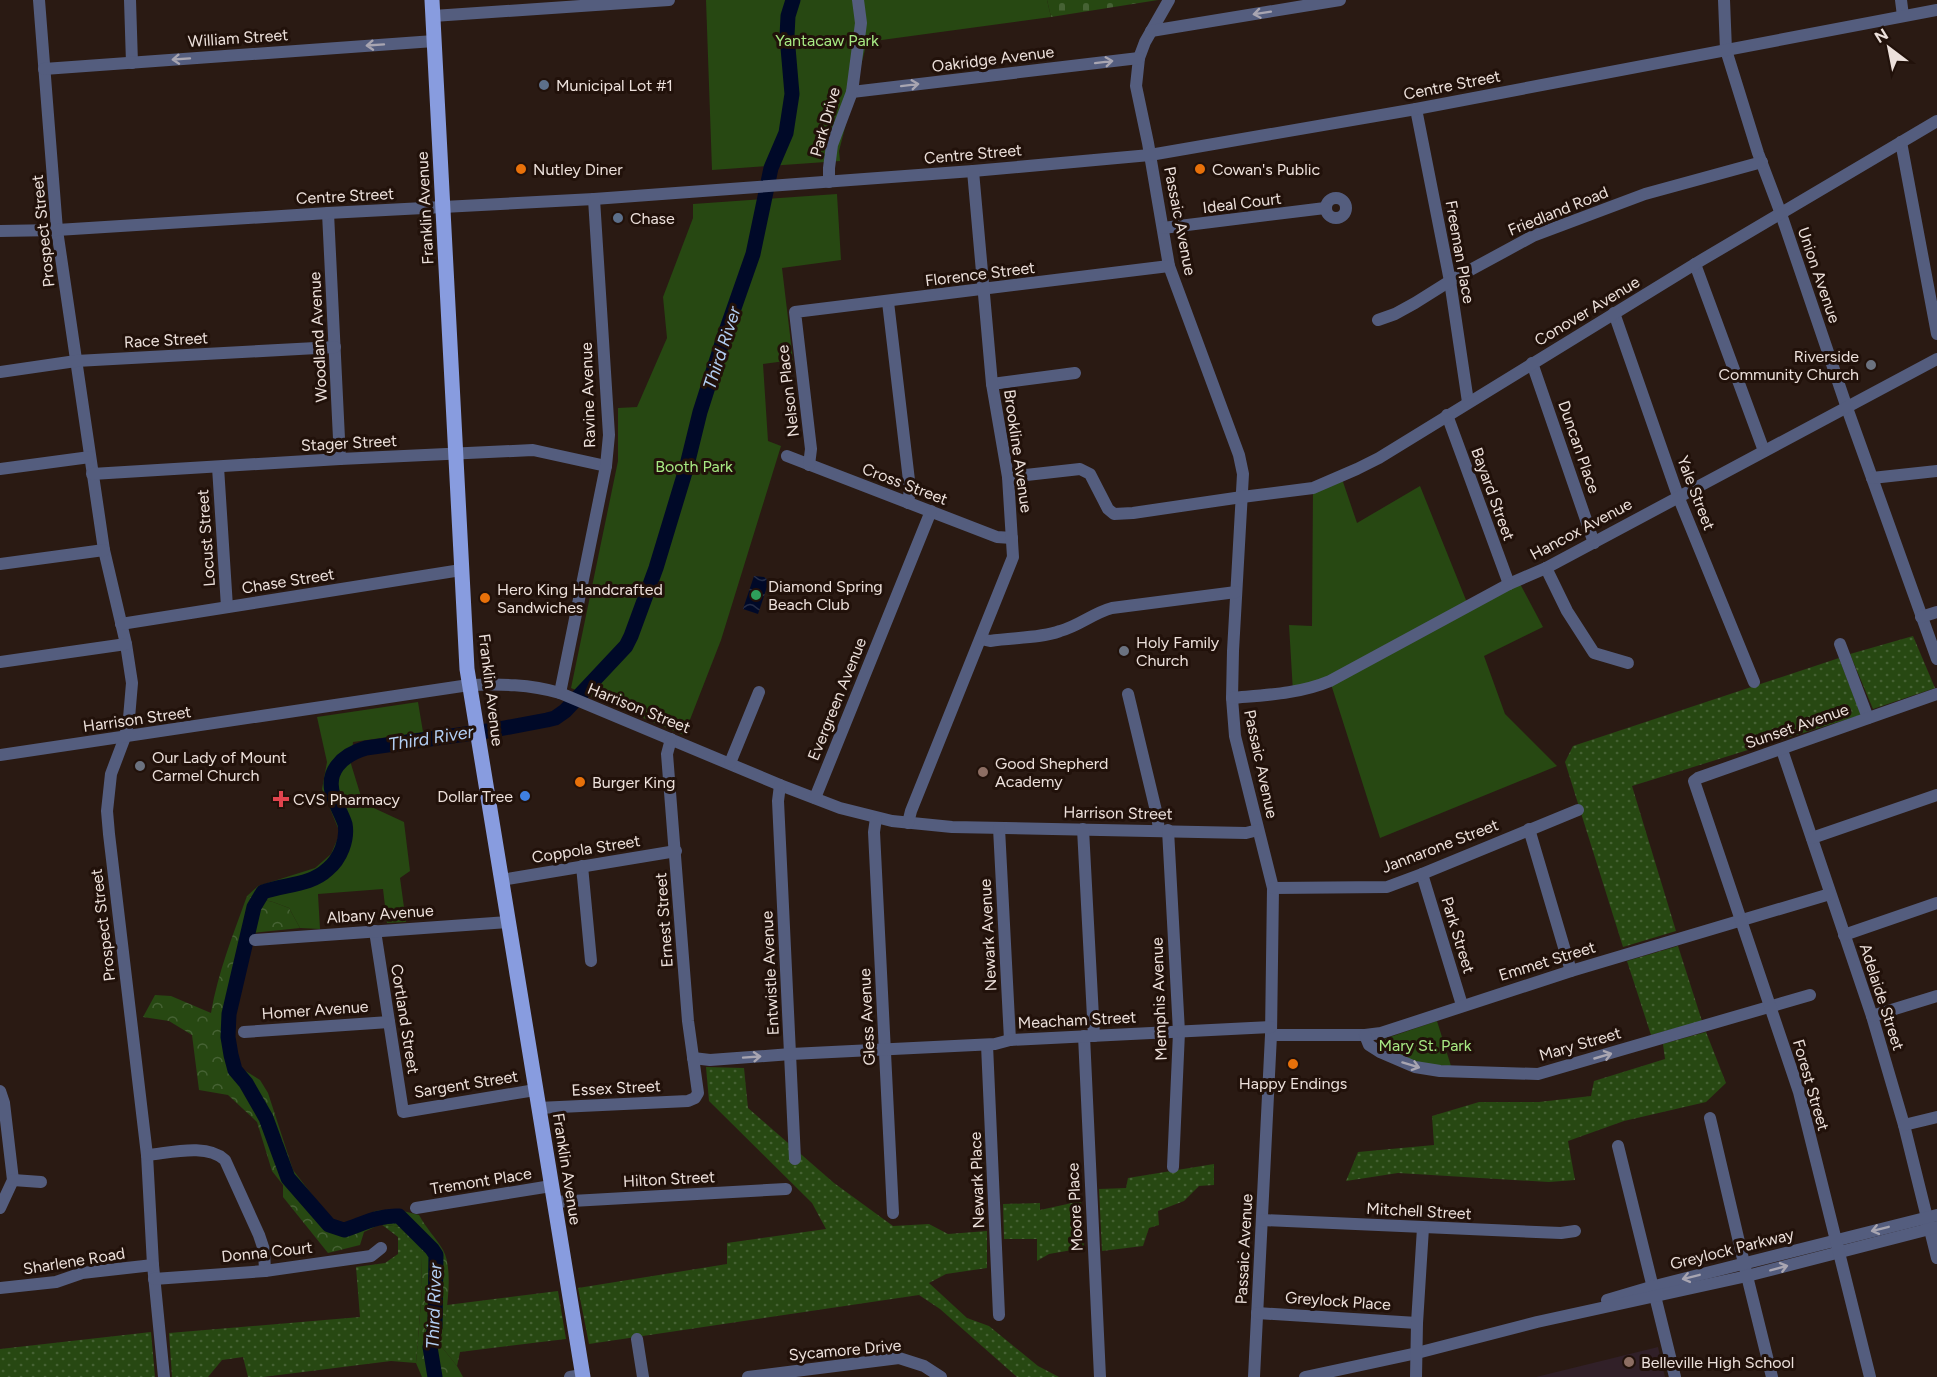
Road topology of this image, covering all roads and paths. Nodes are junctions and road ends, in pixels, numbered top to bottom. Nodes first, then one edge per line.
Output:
1 (39, 0) edge
2 (130, 0) edge
3 (432, 0) edge
4 (669, 0) edge
5 (858, 0) edge
6 (1169, 0) edge
7 (1340, 0) edge
8 (1724, 0) edge
9 (1901, 0) edge
10 (1937, 10) edge
11 (433, 16) junction
12 (1903, 16) junction
13 (1151, 31) junction
14 (434, 40) junction
15 (1726, 50) junction
16 (1139, 58) junction
17 (132, 63) junction
18 (44, 69) junction
19 (852, 92) junction
20 (1416, 109) junction
21 (1937, 121) edge
22 (1901, 142) junction
23 (1150, 155) junction
24 (1762, 162) junction
25 (973, 171) junction
26 (829, 182) junction
27 (594, 199) junction
28 (443, 207) junction
29 (1325, 208) dead end
30 (328, 213) junction
31 (1781, 214) junction
32 (1162, 228) junction
33 (57, 230) junction
34 (0, 231) edge
35 (1695, 264) junction
36 (1169, 266) junction
37 (1450, 281) junction
38 (983, 290) junction
39 (888, 302) junction
40 (795, 312) joint
41 (1614, 313) junction
42 (1378, 320) dead end
43 (1937, 334) edge
44 (335, 347) junction
45 (1937, 359) edge
46 (76, 361) junction
47 (1532, 363) junction
48 (0, 372) edge
49 (1075, 373) dead end
50 (992, 384) junction
51 (1468, 402) junction
52 (1846, 408) junction
53 (1447, 415) junction
54 (1764, 451) junction
55 (455, 453) junction
56 (787, 456) dead end
57 (90, 457) junction
58 (340, 459) junction
59 (809, 465) junction
60 (606, 466) junction
61 (218, 467) junction
62 (0, 469) edge
63 (1937, 471) edge
64 (93, 474) junction
65 (1008, 477) junction
66 (1872, 478) junction
67 (1678, 496) junction
68 (1242, 497) junction
69 (909, 503) junction
70 (931, 511) junction
71 (1012, 538) junction
72 (1594, 543) junction
73 (104, 550) junction
74 (0, 564) edge
75 (1546, 568) junction
76 (461, 570) junction
77 (1509, 584) junction
78 (1236, 592) junction
79 (227, 607) junction
80 (1937, 612) edge
81 (1921, 617) junction
82 (121, 624) junction
83 (981, 639) junction
84 (126, 644) junction
85 (1840, 644) dead end
86 (1937, 659) edge
87 (0, 662) edge
88 (1628, 663) dead end
89 (1754, 682) dead end
90 (469, 685) junction
91 (759, 692) dead end
92 (562, 694) junction
93 (1128, 694) dead end
94 (1937, 694) edge
95 (1232, 698) junction
96 (1868, 718) junction
97 (125, 738) junction
98 (671, 739) junction
99 (1782, 750) junction
100 (0, 756) edge
101 (730, 763) junction
102 (780, 785) junction
103 (1937, 795) edge
104 (815, 798) junction
105 (1702, 807) joint
106 (1578, 810) dead end
107 (876, 818) junction
108 (908, 824) junction
109 (999, 828) junction
110 (1083, 829) junction
111 (1529, 829) junction
112 (1164, 830) junction
113 (1258, 830) junction
114 (1812, 838) junction
115 (676, 850) junction
116 (582, 866) junction
117 (1422, 874) junction
118 (501, 879) junction
119 (1273, 888) junction
120 (1830, 894) junction
121 (1937, 903) edge
122 (1740, 921) junction
123 (508, 922) junction
124 (375, 931) junction
125 (1844, 935) junction
126 (255, 940) dead end
127 (591, 961) dead end
128 (1571, 971) junction
129 (1810, 995) dead end
130 (1937, 996) edge
131 (1462, 1005) junction
132 (1770, 1006) junction
133 (1872, 1016) junction
134 (389, 1022) junction
135 (1271, 1031) junction
136 (244, 1032) dead end
137 (1179, 1032) junction
138 (1365, 1035) junction
139 (1089, 1036) junction
140 (1010, 1040) junction
141 (987, 1045) junction
142 (885, 1050) junction
143 (791, 1054) junction
144 (693, 1058) junction
145 (535, 1090) junction
146 (0, 1091) edge
147 (695, 1098) joint
148 (538, 1108) junction
149 (403, 1112) joint
150 (1937, 1117) edge
151 (1710, 1118) dead end
152 (1904, 1125) junction
153 (1618, 1146) dead end
154 (147, 1155) junction
155 (795, 1159) dead end
156 (5, 1161) edge
157 (1173, 1167) dead end
158 (13, 1180) junction
159 (42, 1182) dead end
160 (551, 1186) junction
161 (786, 1189) dead end
162 (554, 1202) junction
163 (0, 1208) edge
164 (416, 1208) dead end
165 (893, 1214) dead end
166 (1262, 1220) junction
167 (1933, 1222) edge
168 (1423, 1228) junction
169 (1575, 1231) dead end
170 (1837, 1246) junction
171 (381, 1248) dead end
172 (1937, 1258) edge
173 (1744, 1263) junction
174 (153, 1265) junction
175 (265, 1271) junction
176 (1747, 1276) junction
177 (154, 1279) junction
178 (0, 1288) edge
179 (1653, 1292) junction
180 (1257, 1313) junction
181 (999, 1314) dead end
182 (1417, 1323) junction
183 (637, 1339) dead end
184 (1417, 1353) junction
185 (578, 1376) edge
186 (164, 1377) edge
187 (643, 1377) edge
188 (748, 1377) edge
189 (941, 1377) edge
190 (1100, 1377) edge
191 (1254, 1377) edge
192 (1305, 1377) edge
193 (1416, 1377) edge
194 (1675, 1377) edge
195 (1773, 1377) edge
196 (1870, 1377) edge

1 - 18 street, Prospect Street
2 - 17 street
3 - 11 main road, Franklin Avenue
4 - 11 street
5 - 19 street, Park Drive
6 - 13 street, Passaic Avenue
7 -> 13 street
8 - 15 street, Union Avenue
9 - 12 street
10 - 12 street, Centre Street
11 - 14 main road, Franklin Avenue
12 - 15 street, Centre Street
13 - 16 street, Passaic Avenue
14 -> 17 street, William Street
14 - 28 main road, Franklin Avenue
15 - 20 street, Centre Street
15 - 24 street, Union Avenue
19 -> 16 street, Oakridge Avenue
16 - 23 street, Passaic Avenue
17 - 18 street, William Street
18 - 33 street, Prospect Street
19 - 26 street, Park Drive
20 - 23 street, Centre Street
20 - 37 street, Freeman Place
21 - 22 street, Conover Avenue
22 - 31 street, Conover Avenue
22 - 43 street
23 - 25 street, Centre Street
23 - 32 street, Passaic Avenue
24 - 31 street, Union Avenue
24 - 37 street, Friedland Road
25 - 26 street, Centre Street
25 - 38 street, Brookline Avenue
26 - 27 street, Centre Street
27 - 28 street, Centre Street
27 - 60 street, Ravine Avenue
28 - 30 street, Centre Street
28 - 55 main road, Franklin Avenue
29 - 32 street, Ideal Court
30 - 33 street, Centre Street
30 - 44 street, Woodland Avenue
31 - 35 street, Conover Avenue
31 - 52 street, Union Avenue
32 - 36 street, Passaic Avenue
33 - 34 street, Centre Street
33 - 46 street, Prospect Street
35 - 41 street, Conover Avenue
35 - 54 street
36 - 38 street, Florence Street
36 - 68 street, Passaic Avenue
37 - 42 street, Friedland Road
37 - 51 street, Freeman Place
38 - 39 street, Florence Street
38 - 50 street, Brookline Avenue
39 - 40 street, Florence Street
39 - 69 street
40 - 59 street, Nelson Place
41 - 47 street, Conover Avenue
41 - 67 street, Yale Street
44 - 46 street, Race Street
44 - 58 street, Woodland Avenue
45 - 52 street, Hancox Avenue
46 - 48 street, Race Street
46 - 57 street, Prospect Street
47 - 51 street, Conover Avenue
47 - 72 street, Duncan Place
49 - 50 street
50 - 65 street, Brookline Avenue
51 - 53 street, Conover Avenue
52 - 54 street, Hancox Avenue
52 - 66 street, Union Avenue
53 - 68 street, Conover Avenue
53 - 77 street, Bayard Street
54 - 67 street, Hancox Avenue
55 - 58 street, Stager Street
55 - 60 street, Stager Street
55 - 76 main road, Franklin Avenue
56 - 59 street, Cross Street
57 - 62 street
57 - 64 street, Prospect Street
58 - 61 street, Stager Street
59 - 69 street, Cross Street
60 - 92 street, Ravine Avenue
61 - 64 street, Stager Street
61 - 79 street, Locust Street
63 - 66 street
64 - 73 street, Prospect Street
65 - 68 street, Conover Avenue
65 - 71 street, Brookline Avenue
66 - 81 street, Union Avenue
67 - 72 street, Hancox Avenue
67 - 89 street, Yale Street
68 - 78 street, Passaic Avenue
69 - 70 street, Cross Street
70 - 71 street, Cross Street
70 - 104 street, Evergreen Avenue
71 - 83 street, Brookline Avenue
72 - 75 street, Hancox Avenue
73 - 74 street
73 - 82 street, Prospect Street
75 - 77 street, Hancox Avenue
75 - 88 street
76 - 79 street, Chase Street
76 - 90 main road, Franklin Avenue
77 - 95 street, Hancox Avenue
78 - 83 street
78 - 95 street, Passaic Avenue
79 - 82 street, Chase Street
80 - 81 street
81 - 86 street, Union Avenue
82 - 84 street, Prospect Street
83 - 108 street, Brookline Avenue
84 - 87 street
84 - 97 street, Prospect Street
85 - 96 street
90 - 92 street, Harrison Street
90 - 97 street, Harrison Street
90 - 118 main road, Franklin Avenue
91 - 101 street
92 - 98 street, Harrison Street
93 - 112 street, Memphis Avenue
94 - 96 street, Sunset Avenue
95 - 113 street, Passaic Avenue
96 - 99 street, Sunset Avenue
97 - 100 street, Harrison Street
97 - 154 street, Prospect Street
98 - 101 street, Harrison Street
98 - 115 street, Ernest Street
99 - 105 street, Sunset Avenue
99 - 114 street, Adelaide Street
101 - 102 street, Harrison Street
102 - 104 street, Harrison Street
102 - 143 street, Entwistle Avenue
103 - 114 street
104 - 107 street, Harrison Street
105 - 122 street, Forest Street
106 - 111 street, Jannarone Street
107 - 108 street, Harrison Street
107 - 142 street, Gless Avenue
108 - 109 street, Harrison Street
109 - 110 street, Harrison Street
109 - 140 street, Newark Avenue
110 - 112 street, Harrison Street
110 - 139 street, Moore Place
111 - 117 street, Jannarone Street
111 - 128 street
112 - 113 street, Harrison Street
112 - 137 street, Memphis Avenue
113 - 119 street, Passaic Avenue
114 - 120 street, Adelaide Street
115 - 116 street, Coppola Street
115 - 144 street, Ernest Street
116 - 118 street, Coppola Street
116 - 127 street
117 - 119 street, Jannarone Street
117 - 131 street, Park Street
118 - 123 main road, Franklin Avenue
119 - 135 street, Passaic Avenue
120 - 122 street, Emmet Street
120 - 125 street, Adelaide Street
121 - 125 street
122 - 128 street, Emmet Street
122 - 132 street, Forest Street
123 - 124 street, Albany Avenue
123 - 145 main road, Franklin Avenue
124 - 126 street, Albany Avenue
124 - 134 street, Cortland Street
125 - 133 street, Adelaide Street
128 - 131 street, Emmet Street
129 - 132 street, Mary Street
130 - 133 street
131 - 138 street, Emmet Street
138 -> 132 street, Mary Street
132 - 170 street, Forest Street
133 - 152 street, Adelaide Street
134 - 136 street, Homer Avenue
134 - 149 street, Cortland Street
135 - 137 street, Meacham Street
135 - 138 street, Emmet Street
135 - 166 street, Passaic Avenue
137 - 139 street, Meacham Street
137 - 157 street, Memphis Avenue
139 - 140 street, Meacham Street
139 - 190 street, Moore Place
140 - 141 street, Meacham Street
141 - 142 street, Meacham Street
141 - 181 street, Newark Place
142 - 143 street, Meacham Street
142 - 165 street, Gless Avenue
144 -> 143 street, Meacham Street
143 - 155 street, Entwistle Avenue
144 - 147 street, Ernest Street
145 - 148 main road, Franklin Avenue
145 - 149 street, Sargent Street
146 - 156 street
147 - 148 street, Essex Street
148 - 160 main road, Franklin Avenue
150 - 152 street
151 - 173 street
152 - 167 street, Adelaide Street
153 - 179 street
154 - 174 street, Prospect Street
154 - 175 street
156 - 158 street
158 - 159 street
158 - 163 street
160 - 162 main road, Franklin Avenue
160 - 164 street, Tremont Place
161 - 162 street, Hilton Street
162 - 185 main road, Franklin Avenue
166 - 168 street, Mitchell Street
166 - 180 street, Passaic Avenue
167 - 170 street, Greylock Parkway
167 - 172 street, Adelaide Street
168 - 169 street, Mitchell Street
168 - 182 street
170 - 173 street, Greylock Parkway
176 -> 170 street, Greylock Parkway
170 - 196 street, Forest Street
171 - 175 street, Donna Court
173 - 176 street
173 -> 179 street, Greylock Parkway
174 - 177 street, Prospect Street
174 - 178 street, Sharlene Road
175 - 177 street, Donna Court
176 - 179 street, Greylock Parkway
176 - 195 street
177 - 186 street, Prospect Street
179 - 184 street, Greylock Parkway
179 - 194 street
180 - 182 street, Greylock Place
180 - 191 street, Passaic Avenue
182 - 184 street
183 - 187 street
184 - 192 street, Greylock Parkway
184 - 193 street
188 - 189 street, Sycamore Drive

